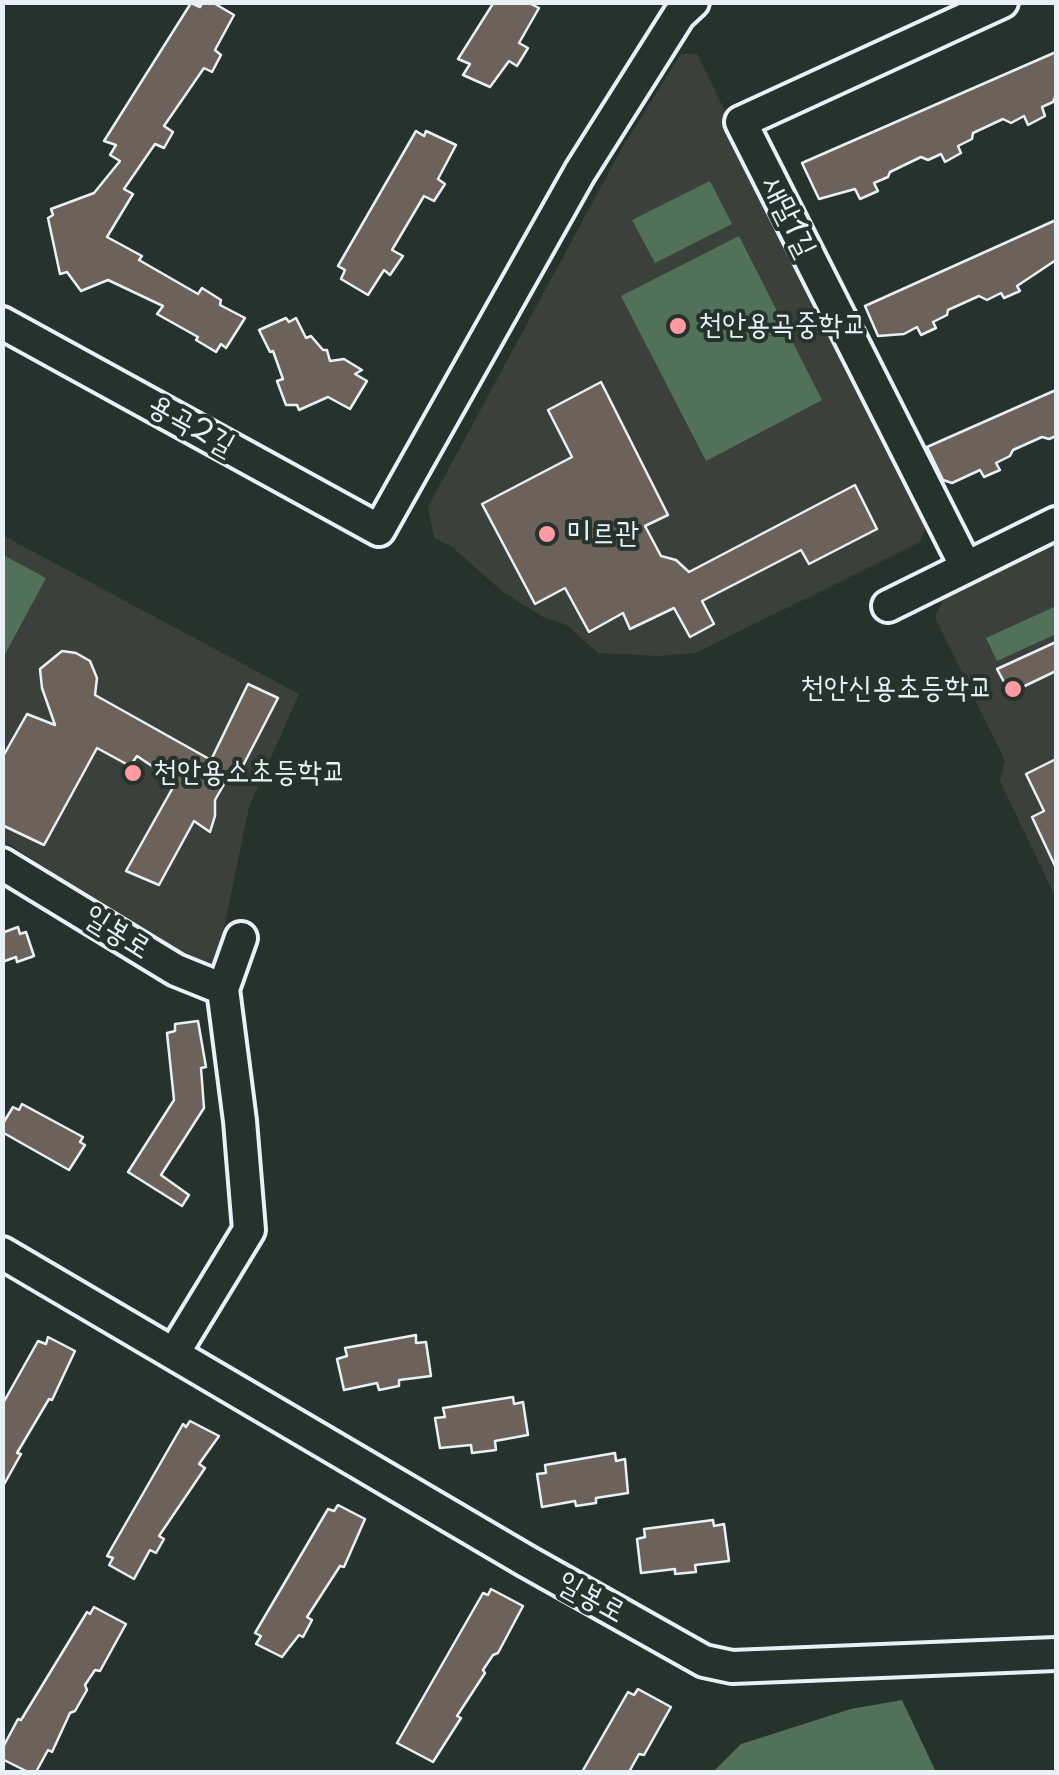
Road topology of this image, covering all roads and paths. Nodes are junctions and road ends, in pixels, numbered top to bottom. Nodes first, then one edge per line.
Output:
1 (693, 2) edge
2 (1002, 2) edge
3 (2, 322) edge
4 (1056, 523) edge
5 (966, 567) junction
6 (888, 606) dead end
7 (2, 864) edge
8 (241, 938) dead end
9 (223, 990) junction
10 (5, 1261) edge
11 (174, 1353) junction
12 (1056, 1654) edge

1 - 3 street, 용곡2길
2 - 5 street, 새말1길
4 - 5 street
5 - 6 street
7 - 9 street, 일봉로
8 - 9 street
9 - 11 street
10 - 11 street, 일봉로
11 - 12 street, 일봉로

